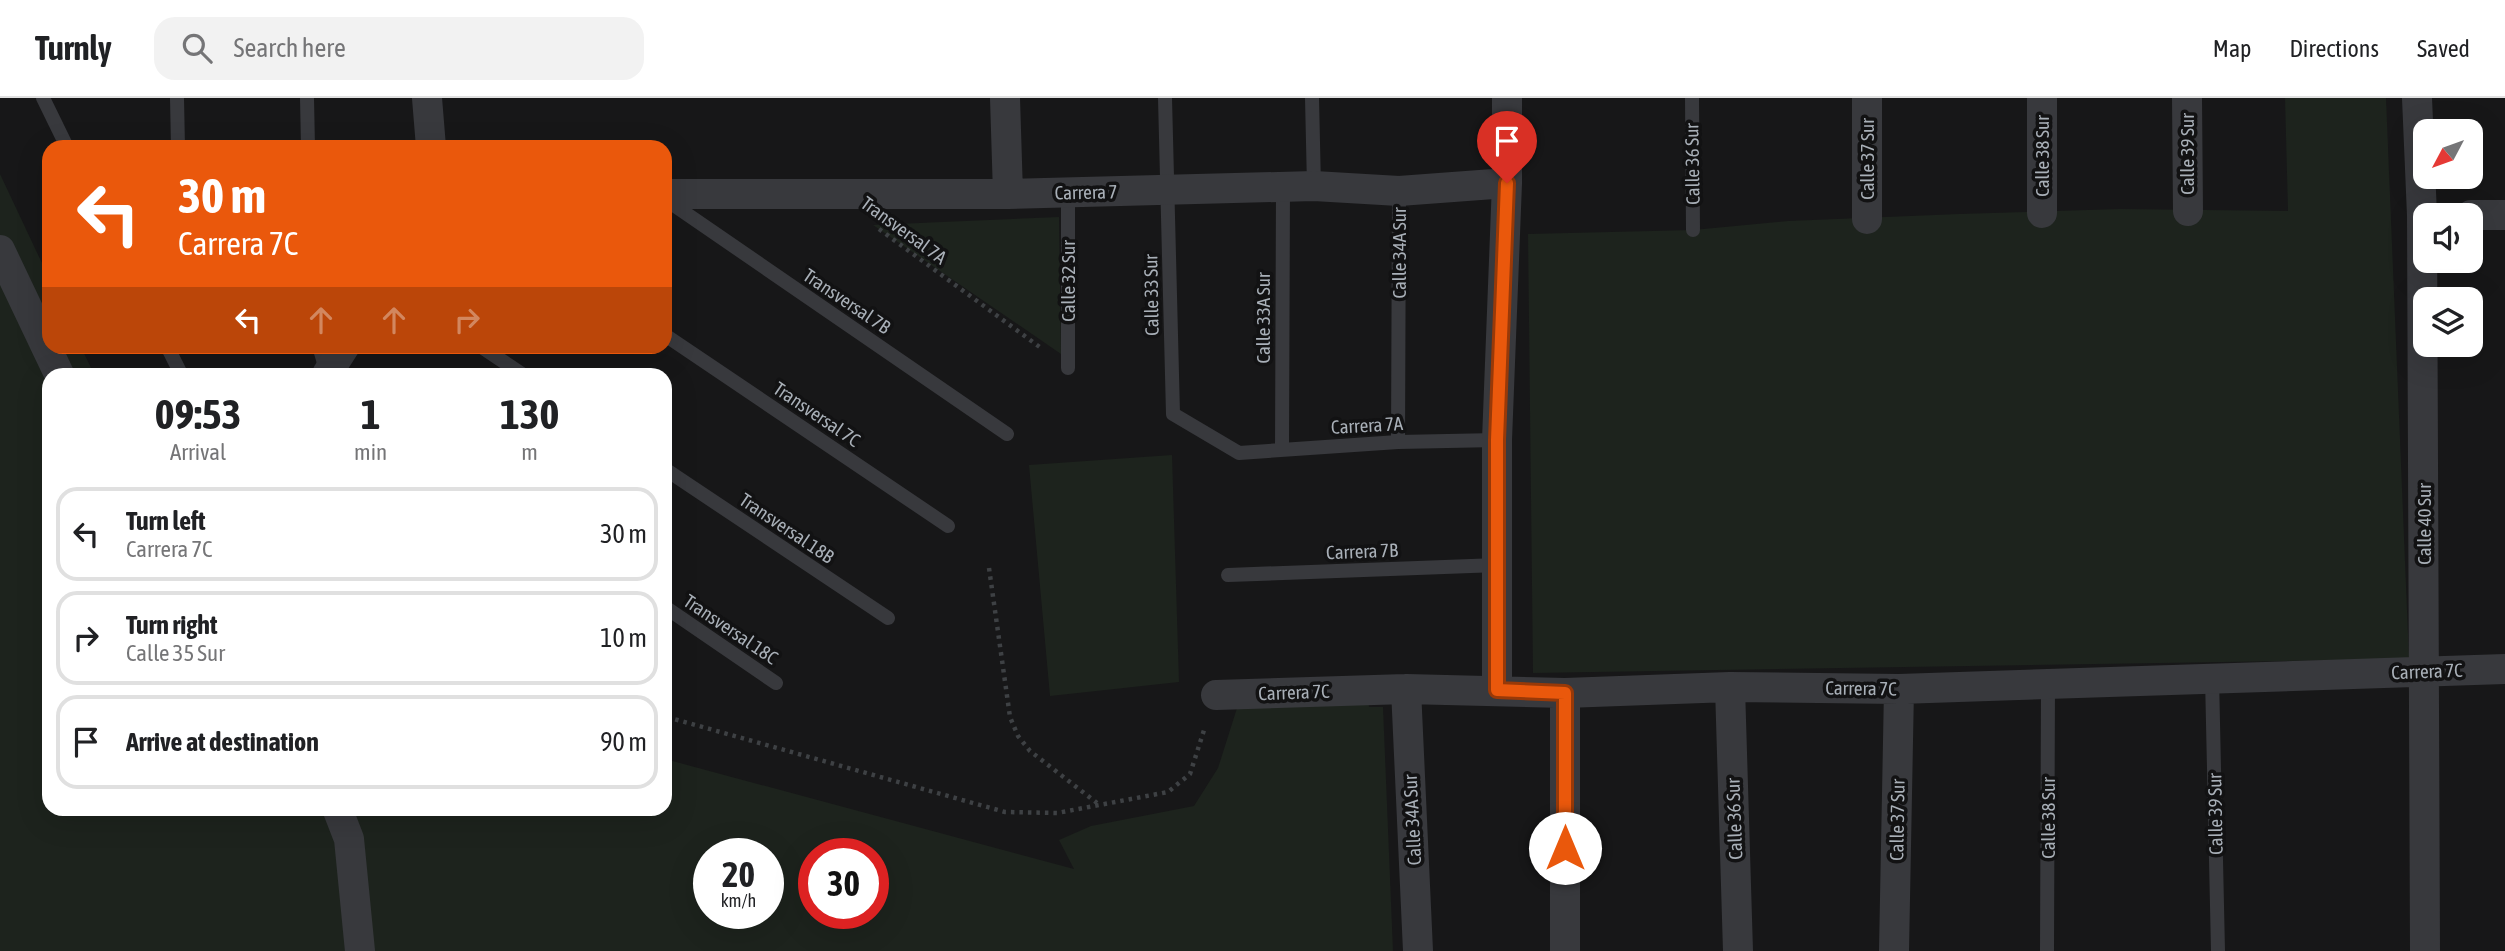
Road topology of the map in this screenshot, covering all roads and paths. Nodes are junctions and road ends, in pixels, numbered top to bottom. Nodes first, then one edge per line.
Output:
1 (43, 98) edge
2 (177, 98) edge
3 (307, 98) edge
4 (427, 98) edge
5 (1005, 98) edge
6 (1165, 98) edge
7 (1312, 98) edge
8 (1507, 98) edge
9 (1692, 98) edge
10 (1867, 98) edge
11 (2042, 98) edge
12 (2187, 98) edge
13 (2417, 98) edge
14 (64, 140) edge
15 (178, 140) edge
16 (308, 140) edge
17 (430, 140) edge
18 (1507, 183) junction
19 (1314, 186) junction
20 (1283, 188) junction
21 (1169, 190) junction
22 (1399, 191) junction
23 (1068, 193) junction
24 (672, 194) edge
25 (1008, 194) junction
26 (2423, 203) edge
27 (672, 204) edge
28 (2188, 211) dead end
29 (2042, 213) dead end
30 (2483, 215) edge
31 (2505, 215) edge
32 (1867, 219) dead end
33 (873, 225) dead end
34 (1693, 230) dead end
35 (0, 250) edge
36 (2424, 273) edge
37 (42, 338) edge
38 (672, 340) edge
39 (492, 354) edge
40 (513, 368) edge
41 (1068, 368) joint
42 (1007, 434) dead end
43 (1497, 440) junction
44 (1398, 442) junction
45 (1282, 449) junction
46 (1239, 453) joint
47 (672, 475) edge
48 (948, 526) dead end
49 (1498, 565) junction
50 (989, 568) dead end
51 (1228, 575) dead end
52 (672, 612) edge
53 (888, 618) dead end
54 (2505, 669) edge
55 (2425, 672) junction
56 (2212, 677) junction
57 (776, 683) dead end
58 (2048, 685) junction
59 (1730, 687) junction
60 (1406, 689) junction
61 (1899, 689) junction
62 (1497, 690) junction
63 (1565, 693) junction
64 (1216, 695) joint
65 (672, 718) edge
66 (1097, 803) junction
67 (340, 816) edge
68 (360, 951) edge
69 (1418, 951) edge
70 (1566, 951) edge
71 (1738, 951) edge
72 (1894, 951) edge
73 (2047, 951) edge
74 (2218, 951) edge
75 (2425, 951) edge

1 - 14 lane
2 - 15 lane
3 - 16 lane
4 - 17 street
5 - 25 street
6 - 21 lane, Calle 33 Sur
7 - 19 lane
8 - 18 street
9 - 34 lane, Calle 36 Sur
10 - 32 street, Calle 37 Sur
11 - 29 street, Calle 38 Sur
12 - 28 street, Calle 39 Sur
13 - 26 street, Calle 40 Sur
18 - 22 street, Carrera 7
18 - 43 street
19 - 20 street, Carrera 7
19 - 22 street, Carrera 7
20 - 21 street, Carrera 7
20 - 45 lane, Calle 33A Sur
21 - 23 street, Carrera 7
21 - 46 lane, Calle 33 Sur
22 - 44 lane, Calle 34A Sur
23 - 25 street, Carrera 7
23 - 41 lane, Calle 32 Sur
24 - 25 street, Carrera 7
27 - 42 lane, Transversal 7B
30 - 31 street
33 - 41 path, Transversal 7A
35 - 37 street
36 - 55 street, Calle 40 Sur
38 - 48 lane, Transversal 7C
39 - 40 lane
43 - 44 lane, Carrera 7A
43 - 49 street
44 - 45 lane, Carrera 7A
45 - 46 lane, Carrera 7A
47 - 53 lane, Transversal 18B
49 - 51 lane, Carrera 7B
49 - 62 street
50 - 66 path
52 - 57 lane, Transversal 18C
54 - 55 street, Carrera 7C
55 - 56 street, Carrera 7C
55 - 75 street, Calle 40 Sur
56 - 58 street, Carrera 7C
56 - 74 lane, Calle 39 Sur
58 - 61 street, Carrera 7C
58 - 73 lane, Calle 38 Sur
59 - 61 street, Carrera 7C
59 - 63 street, Carrera 7C
59 - 71 street, Calle 36 Sur
60 - 62 street, Carrera 7C
60 - 64 street, Carrera 7C
60 - 69 street, Calle 34A Sur
61 - 72 street, Calle 37 Sur
62 - 63 street, Carrera 7C
63 - 70 street
64 - 66 path
65 - 66 path
67 - 68 street

